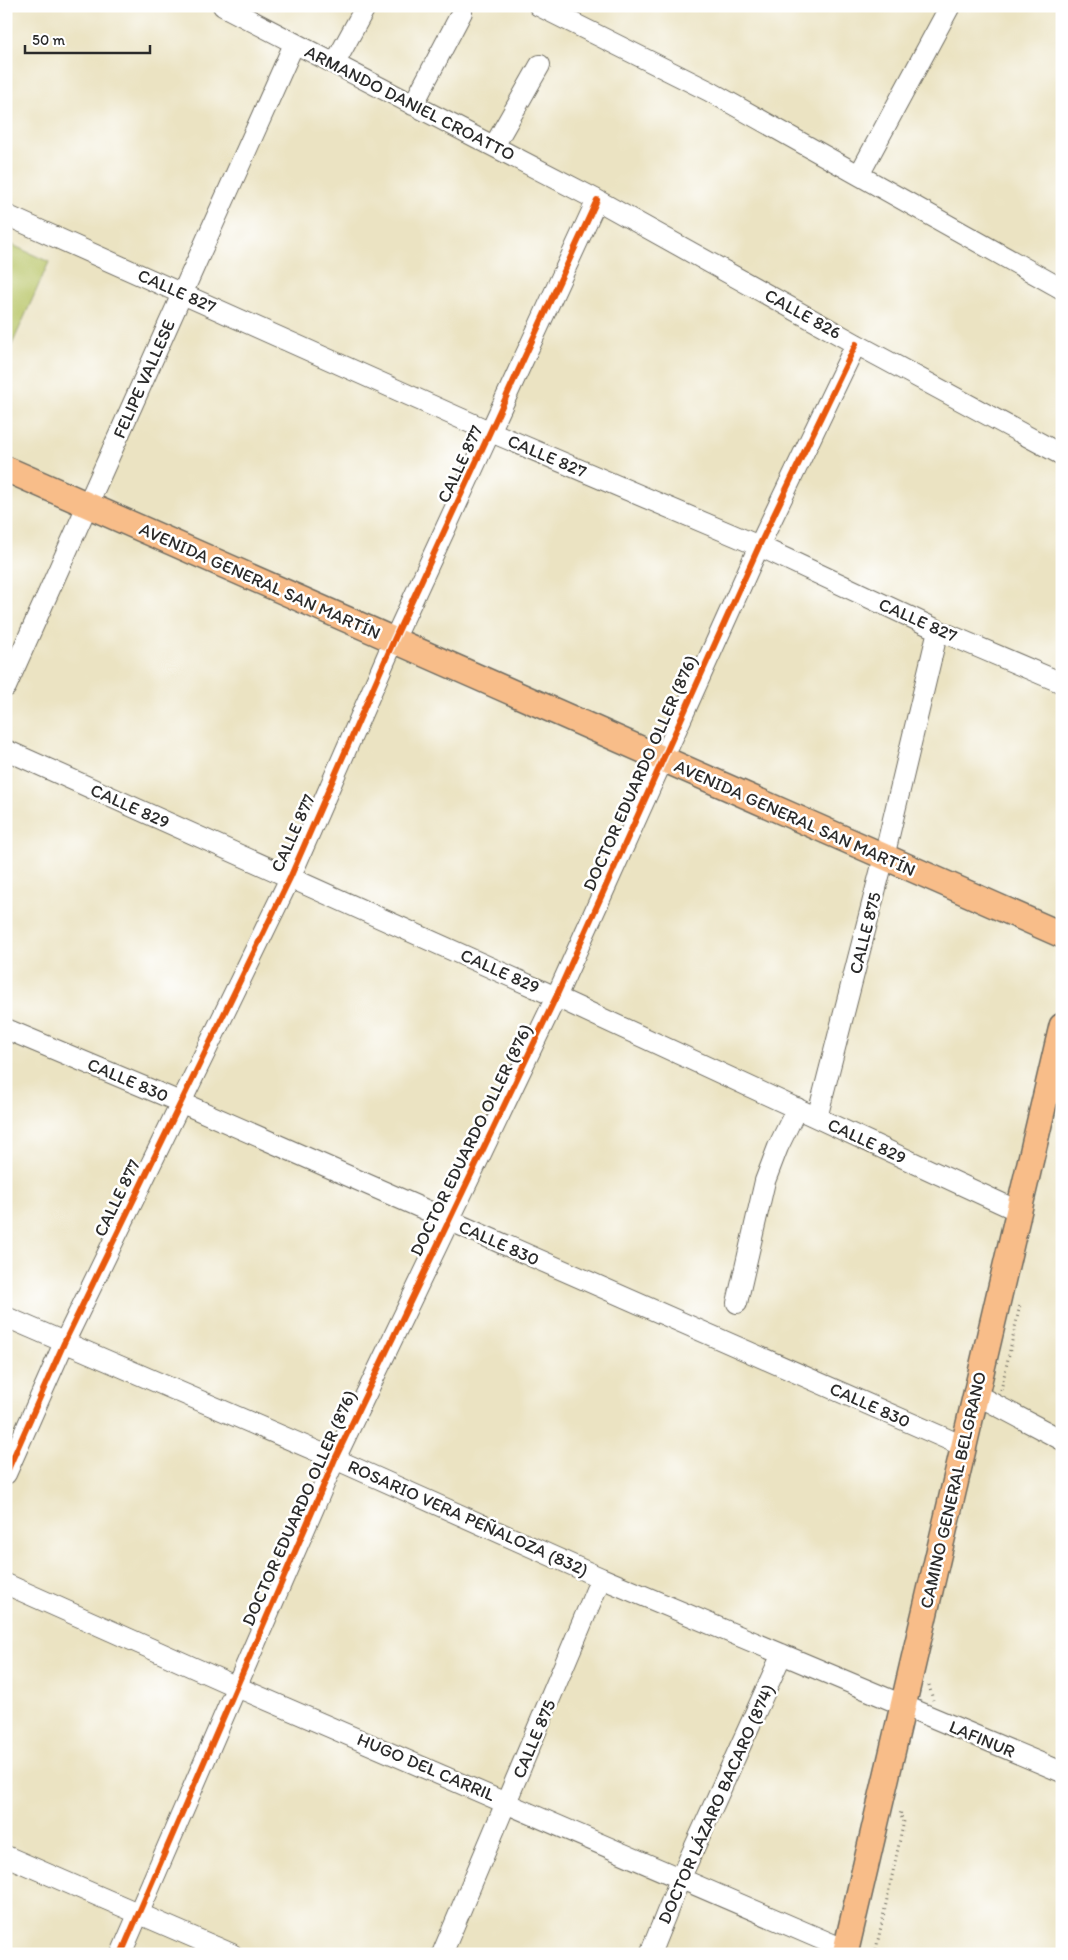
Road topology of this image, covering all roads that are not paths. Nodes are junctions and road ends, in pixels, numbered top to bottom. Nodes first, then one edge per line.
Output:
1 (223, 6) edge
2 (366, 6) edge
3 (539, 6) edge
4 (950, 6) edge
5 (462, 12) dead end
6 (255, 14) edge
7 (294, 44) junction
8 (335, 64) junction
9 (540, 65) dead end
10 (413, 105) junction
11 (494, 146) junction
12 (859, 175) junction
13 (598, 200) junction
14 (6, 215) edge
15 (1062, 289) edge
16 (183, 294) junction
17 (856, 344) junction
18 (491, 432) junction
19 (1062, 455) edge
20 (6, 469) edge
21 (86, 505) junction
22 (759, 546) junction
23 (938, 630) junction
24 (394, 640) junction
25 (1062, 683) edge
26 (6, 687) edge
27 (6, 750) edge
28 (662, 760) junction
29 (884, 857) junction
30 (290, 878) junction
31 (1062, 936) edge
32 (556, 997) junction
33 (1062, 1026) edge
34 (6, 1029) edge
35 (180, 1102) junction
36 (797, 1108) junction
37 (817, 1118) junction
38 (1018, 1211) junction
39 (448, 1221) junction
40 (737, 1303) dead end
41 (6, 1318) edge
42 (64, 1343) junction
43 (975, 1394) junction
44 (1062, 1440) edge
45 (963, 1446) junction
46 (335, 1459) junction
47 (6, 1474) edge
48 (601, 1578) junction
49 (6, 1584) edge
50 (782, 1654) junction
51 (236, 1687) junction
52 (903, 1706) junction
53 (1062, 1772) edge
54 (508, 1802) junction
55 (6, 1856) edge
56 (681, 1877) junction
57 (139, 1913) junction
58 (846, 1952) edge
59 (121, 1954) edge
60 (232, 1954) edge
61 (442, 1954) edge
62 (650, 1954) edge

1 - 6 street, ARMANDO DANIEL CROATTO
2 - 8 street
3 - 12 street
4 - 12 street
5 - 10 street
6 - 7 street, ARMANDO DANIEL CROATTO
7 - 8 street, ARMANDO DANIEL CROATTO
7 - 16 street, FELIPE VALLESE
8 - 10 street, ARMANDO DANIEL CROATTO
9 - 11 street
10 - 11 street, ARMANDO DANIEL CROATTO
11 - 13 street, ARMANDO DANIEL CROATTO
12 - 15 street
13 - 17 street, CALLE 826
13 - 18 street, CALLE 877
14 - 16 street, CALLE 827
16 - 18 street, CALLE 827
16 - 21 street, FELIPE VALLESE
17 - 19 street, CALLE 826
17 - 22 street, DOCTOR EDUARDO OLLER (876)
18 - 22 street, CALLE 827
18 - 24 street, CALLE 877
20 - 21 main road, AVENIDA GENERAL SAN MARTÍN
21 - 24 main road, AVENIDA GENERAL SAN MARTÍN
21 - 26 street, FELIPE VALLESE
22 - 23 street, CALLE 827
22 - 28 street, DOCTOR EDUARDO OLLER (876)
23 - 25 street, CALLE 827
23 - 29 street, CALLE 875
24 - 28 main road, AVENIDA GENERAL SAN MARTÍN
24 - 30 street, CALLE 877
27 - 30 street, CALLE 829
28 - 29 main road, AVENIDA GENERAL SAN MARTÍN
28 - 32 street, DOCTOR EDUARDO OLLER (876)
29 - 31 main road, AVENIDA GENERAL SAN MARTÍN
29 - 37 street, CALLE 875
30 - 32 street, CALLE 829
30 - 35 street, CALLE 877
32 - 36 street, CALLE 829
32 - 39 street, DOCTOR EDUARDO OLLER (876)
33 - 38 main road, CAMINO GENERAL BELGRANO
34 - 35 street, CALLE 830
35 - 39 street, CALLE 830
35 - 42 street, CALLE 877
36 - 37 street, CALLE 829
36 - 40 street
37 - 38 street, CALLE 829
38 - 43 main road, CAMINO GENERAL BELGRANO
39 - 45 street, CALLE 830
39 - 46 street, DOCTOR EDUARDO OLLER (876)
41 - 42 street, ROSARIO VERA PEÑALOZA (832)
42 - 46 street, ROSARIO VERA PEÑALOZA (832)
42 - 47 street, CALLE 877
43 - 44 street
43 - 45 main road, CAMINO GENERAL BELGRANO
45 - 52 main road, CAMINO GENERAL BELGRANO
46 - 48 street, ROSARIO VERA PEÑALOZA (832)
46 - 51 street, DOCTOR EDUARDO OLLER (876)
48 - 50 street, ROSARIO VERA PEÑALOZA (832)
48 - 54 street, CALLE 875
49 - 51 street, HUGO DEL CARRIL
50 - 52 street, ROSARIO VERA PEÑALOZA (832)
50 - 56 street, DOCTOR LÁZARO BACARO (874)
51 - 54 street, HUGO DEL CARRIL
51 - 57 street, DOCTOR EDUARDO OLLER (876)
52 - 53 street, LAFINUR
52 - 58 main road, CAMINO GENERAL BELGRANO
54 - 56 street, HUGO DEL CARRIL
54 - 61 street, CALLE 875
55 - 57 street
56 - 58 street, HUGO DEL CARRIL
56 - 62 street, DOCTOR LÁZARO BACARO (874)
57 - 59 street, DOCTOR EDUARDO OLLER (876)
57 - 60 street

